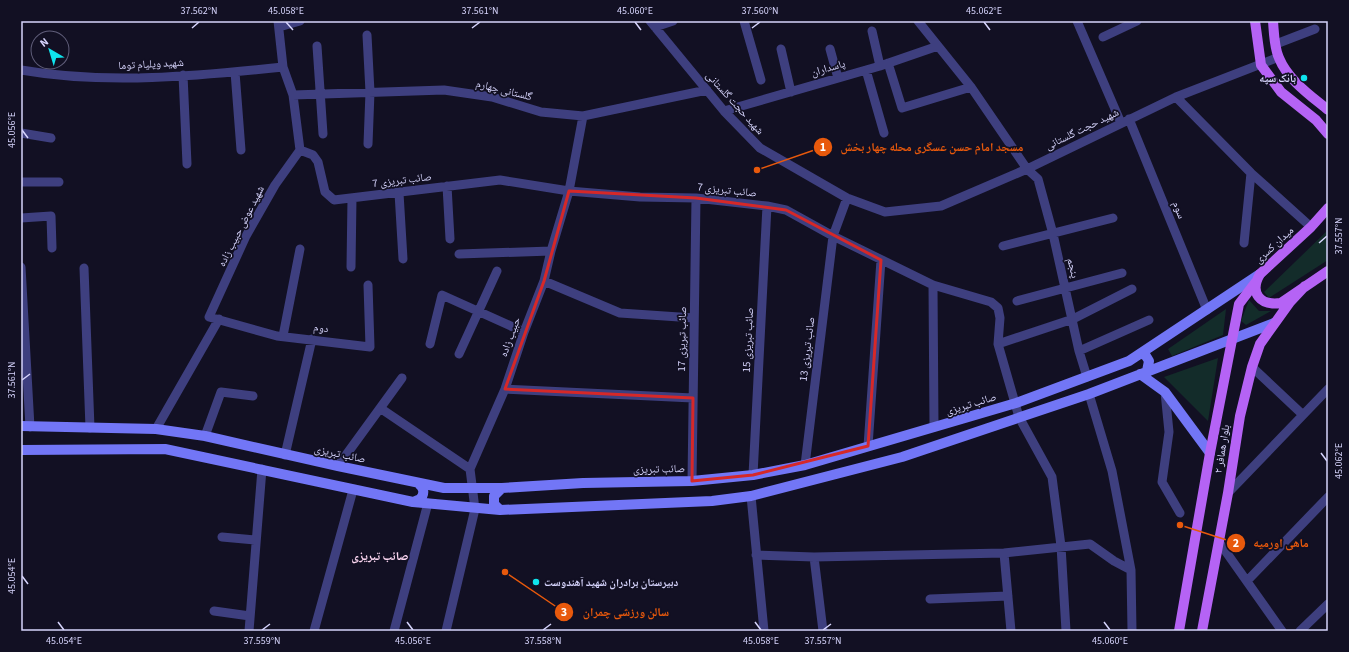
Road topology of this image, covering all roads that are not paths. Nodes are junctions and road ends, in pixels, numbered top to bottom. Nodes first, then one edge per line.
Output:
1 (300, 21) edge
2 (673, 21) edge
3 (744, 21) edge
4 (918, 21) edge
5 (1077, 21) edge
6 (1137, 21) edge
7 (1255, 21) edge
8 (1273, 21) edge
9 (278, 24) edge
10 (653, 24) edge
11 (1315, 29) dead end
12 (872, 31) dead end
13 (367, 36) dead end
14 (1103, 37) dead end
15 (1276, 44) junction
16 (317, 46) dead end
17 (938, 46) junction
18 (781, 49) dead end
19 (830, 49) dead end
20 (1279, 57) junction
21 (884, 65) junction
22 (1261, 65) junction
23 (283, 67) junction
24 (21, 70) edge
25 (866, 70) junction
26 (235, 72) junction
27 (183, 75) junction
28 (838, 78) junction
29 (761, 80) dead end
30 (971, 87) junction
31 (707, 90) junction
32 (370, 92) junction
33 (791, 92) junction
34 (320, 94) junction
35 (293, 95) junction
36 (1176, 97) junction
37 (1328, 110) edge
38 (724, 111) junction
39 (583, 116) junction
40 (1125, 121) junction
41 (21, 133) edge
42 (884, 133) dead end
43 (323, 134) dead end
44 (1328, 134) edge
45 (51, 138) dead end
46 (368, 144) dead end
47 (240, 150) dead end
48 (300, 150) junction
49 (187, 164) dead end
50 (1027, 169) junction
51 (1251, 173) junction
52 (21, 182) edge
53 (60, 182) dead end
54 (447, 186) junction
55 (569, 191) junction
56 (399, 193) junction
57 (352, 198) junction
58 (696, 198) junction
59 (847, 198) junction
60 (767, 206) junction
61 (1328, 208) edge
62 (21, 218) edge
63 (1113, 218) dead end
64 (1311, 227) junction
65 (1053, 234) junction
66 (833, 236) junction
67 (450, 239) dead end
68 (1244, 243) dead end
69 (1003, 246) dead end
70 (52, 248) dead end
71 (300, 249) dead end
72 (551, 251) junction
73 (460, 254) dead end
74 (403, 259) dead end
75 (882, 260) junction
76 (21, 267) edge
77 (350, 267) dead end
78 (84, 268) dead end
79 (498, 271) dead end
80 (1122, 273) dead end
81 (1326, 276) edge
82 (1257, 279) junction
83 (544, 281) junction
84 (368, 285) dead end
85 (933, 285) junction
86 (1305, 286) junction
87 (1065, 287) junction
88 (1132, 289) dead end
89 (1017, 301) dead end
90 (1207, 310) junction
91 (480, 313) junction
92 (209, 317) joint
93 (694, 318) junction
94 (219, 319) junction
95 (1073, 319) junction
96 (1148, 320) dead end
97 (1274, 324) junction
98 (524, 332) junction
99 (283, 336) junction
100 (312, 339) junction
101 (1234, 339) junction
102 (430, 344) dead end
103 (998, 344) junction
104 (1079, 351) junction
105 (459, 354) dead end
106 (1141, 354) junction
107 (1252, 367) junction
108 (1143, 373) junction
109 (1087, 377) junction
110 (402, 378) dead end
111 (505, 389) junction
112 (1328, 389) edge
113 (1165, 392) junction
114 (1090, 394) junction
115 (253, 396) dead end
116 (693, 398) junction
117 (1016, 403) junction
118 (380, 408) junction
119 (1302, 414) junction
120 (1019, 417) junction
121 (26, 427) edge
122 (934, 427) junction
123 (90, 428) junction
124 (156, 429) junction
125 (205, 436) junction
126 (868, 446) junction
127 (21, 450) edge
128 (1210, 453) junction
129 (285, 455) junction
130 (805, 465) junction
131 (338, 466) junction
132 (262, 469) junction
133 (470, 469) junction
134 (753, 475) junction
135 (692, 481) junction
136 (419, 484) junction
137 (502, 488) junction
138 (472, 489) junction
139 (353, 490) junction
140 (1228, 493) junction
141 (751, 496) junction
142 (1328, 497) edge
143 (413, 502) junction
144 (428, 504) junction
145 (475, 509) junction
146 (500, 510) junction
147 (1180, 513) dead end
148 (222, 538) dead end
149 (255, 540) junction
150 (1219, 542) junction
151 (1061, 546) junction
152 (1004, 553) junction
153 (756, 555) junction
154 (814, 557) junction
155 (1131, 570) junction
156 (1247, 581) junction
157 (1008, 596) junction
158 (930, 599) dead end
159 (1328, 604) edge
160 (214, 611) dead end
161 (250, 616) junction
162 (249, 631) edge
163 (314, 631) edge
164 (394, 631) edge
165 (446, 631) edge
166 (764, 631) edge
167 (823, 631) edge
168 (1011, 631) edge
169 (1066, 631) edge
170 (1132, 631) edge
171 (1179, 631) edge
172 (1202, 631) edge
173 (1282, 631) edge
174 (1300, 631) edge

1 - 9 street
2 - 10 street
3 - 29 street
4 - 17 street, پنجم
5 - 40 street, سوم
6 - 14 street
7 - 22 main road
8 - 15 main road
9 - 23 street
10 - 31 street, شهید حجت گلستانی
11 - 15 street
12 - 21 street
13 - 32 street
15 - 20 main road
16 - 34 street
17 - 21 street, پاسداران
17 - 30 street, پنجم
18 - 33 street
19 - 28 street
20 - 22 street, شهید حجت گلستانی
20 - 37 main road
21 - 25 street, پاسداران
21 - 30 street
22 - 36 street, شهید حجت گلستانی
22 - 44 main road
23 - 26 street, شهید ویلیام توما
23 - 35 street
24 - 27 street, شهید ویلیام توما
25 - 28 street, پاسداران
25 - 42 street
26 - 27 street, شهید ویلیام توما
26 - 47 street
27 - 49 street
28 - 33 street, پاسداران
30 - 50 street, پنجم
31 - 38 street, شهید حجت گلستانی
31 - 39 street, گلستانی چهارم
32 - 34 street, گلستانی چهارم
32 - 39 street, گلستانی چهارم
32 - 46 street
33 - 38 street, پاسداران
34 - 35 street, گلستانی چهارم
34 - 43 street
35 - 48 street
36 - 40 street, شهید حجت گلستانی
36 - 51 street
38 - 59 street, شهید حجت گلستانی
39 - 55 street, حبیب زاده
40 - 50 street, شهید حجت گلستانی
40 - 90 street, سوم
41 - 45 street
48 - 57 street, صائب تبریزی 7
48 - 92 street, شهید عوض حبیب زاده
50 - 59 street, شهید حجت گلستانی
50 - 65 street, پنجم
51 - 64 street
51 - 68 street
52 - 53 street
54 - 55 street, صائب تبریزی 7
54 - 56 street, صائب تبریزی 7
54 - 67 street
55 - 58 street, صائب تبریزی 7
55 - 72 street, حبیب زاده
56 - 57 street, صائب تبریزی 7
56 - 74 street
57 - 77 street
58 - 60 street, صائب تبریزی 7
58 - 93 street, صائب تبریزی 17
59 - 66 street
60 - 66 street, صائب تبریزی 7
60 - 134 street, صائب تبریزی 15
61 - 64 main road, میدان کسری
62 - 70 street
63 - 65 street
64 - 82 main road, میدان کسری
65 - 69 street
65 - 87 street, پنجم
66 - 75 street, صائب تبریزی 7
66 - 130 street, صائب تبریزی 13
71 - 99 street
72 - 73 street
72 - 83 street, حبیب زاده
75 - 85 street, صائب تبریزی 7
75 - 126 street
76 - 121 street
78 - 123 street
79 - 91 street
80 - 87 street
81 - 86 main road
82 - 86 main road
82 - 90 street, صائب تبریزی
82 - 101 main road, بلوار همافر ۲
83 - 93 street
83 - 98 street, حبیب زاده
84 - 100 street, دوم
85 - 103 street, صائب تبریزی 7
85 - 122 street
86 - 97 main road, بلوار همافر ۲
87 - 89 street
87 - 95 street, پنجم
88 - 95 street
90 - 106 street, صائب تبریزی
91 - 98 street
91 - 102 street
91 - 105 street
92 - 94 street, دوم
93 - 116 street, صائب تبریزی 17
94 - 99 street, دوم
94 - 124 street
95 - 103 street
95 - 104 street, پنجم
96 - 104 street
97 - 101 street
97 - 107 main road, بلوار همافر ۲
98 - 111 street, حبیب زاده
99 - 100 street, دوم
100 - 129 street
101 - 108 street
101 - 128 main road, بلوار همافر ۲
103 - 117 street, صائب تبریزی 7
104 - 109 street, پنجم
106 - 108 street
106 - 109 street, صائب تبریزی
107 - 119 street
107 - 140 main road, بلوار همافر ۲
108 - 113 street
108 - 114 street
109 - 117 street, صائب تبریزی
110 - 118 street
111 - 116 street
111 - 133 street, حبیب زاده
112 - 119 street
113 - 128 street
113 - 147 street
114 - 120 street
114 - 155 street
115 - 125 street
116 - 135 street, صائب تبریزی 17
117 - 120 street, صائب تبریزی 7
117 - 122 street, صائب تبریزی
118 - 131 street
118 - 133 street
119 - 140 street
120 - 141 street
120 - 151 street, صائب تبریزی 7
121 - 123 street, صائب تبریزی
122 - 126 street, صائب تبریزی
123 - 124 street, صائب تبریزی
124 - 125 street, صائب تبریزی
125 - 129 street, صائب تبریزی
126 - 130 street, صائب تبریزی
127 - 132 street
128 - 171 main road, بلوار همافر ۲
129 - 131 street, صائب تبریزی
130 - 134 street, صائب تبریزی
131 - 136 street, صائب تبریزی
132 - 139 street
132 - 149 street
133 - 138 street, حبیب زاده
134 - 135 street, صائب تبریزی
135 - 137 street, صائب تبریزی
136 - 138 street, صائب تبریزی
136 - 143 street
137 - 138 street, صائب تبریزی
137 - 146 street
138 - 145 street, حبیب زاده
139 - 143 street
139 - 163 street
140 - 150 main road, بلوار همافر ۲
141 - 146 street
141 - 153 street
142 - 156 street
143 - 144 street
144 - 145 street
144 - 164 street
145 - 146 street
145 - 165 street
148 - 149 street
149 - 161 street
150 - 156 street
150 - 172 main road, بلوار همافر ۲
151 - 152 street
151 - 155 street
151 - 169 street, صائب تبریزی 7
152 - 154 street
152 - 157 street
153 - 154 street
153 - 166 street
154 - 167 street
155 - 170 street
156 - 173 street
157 - 158 street
157 - 168 street
159 - 174 street
160 - 161 street
161 - 162 street

